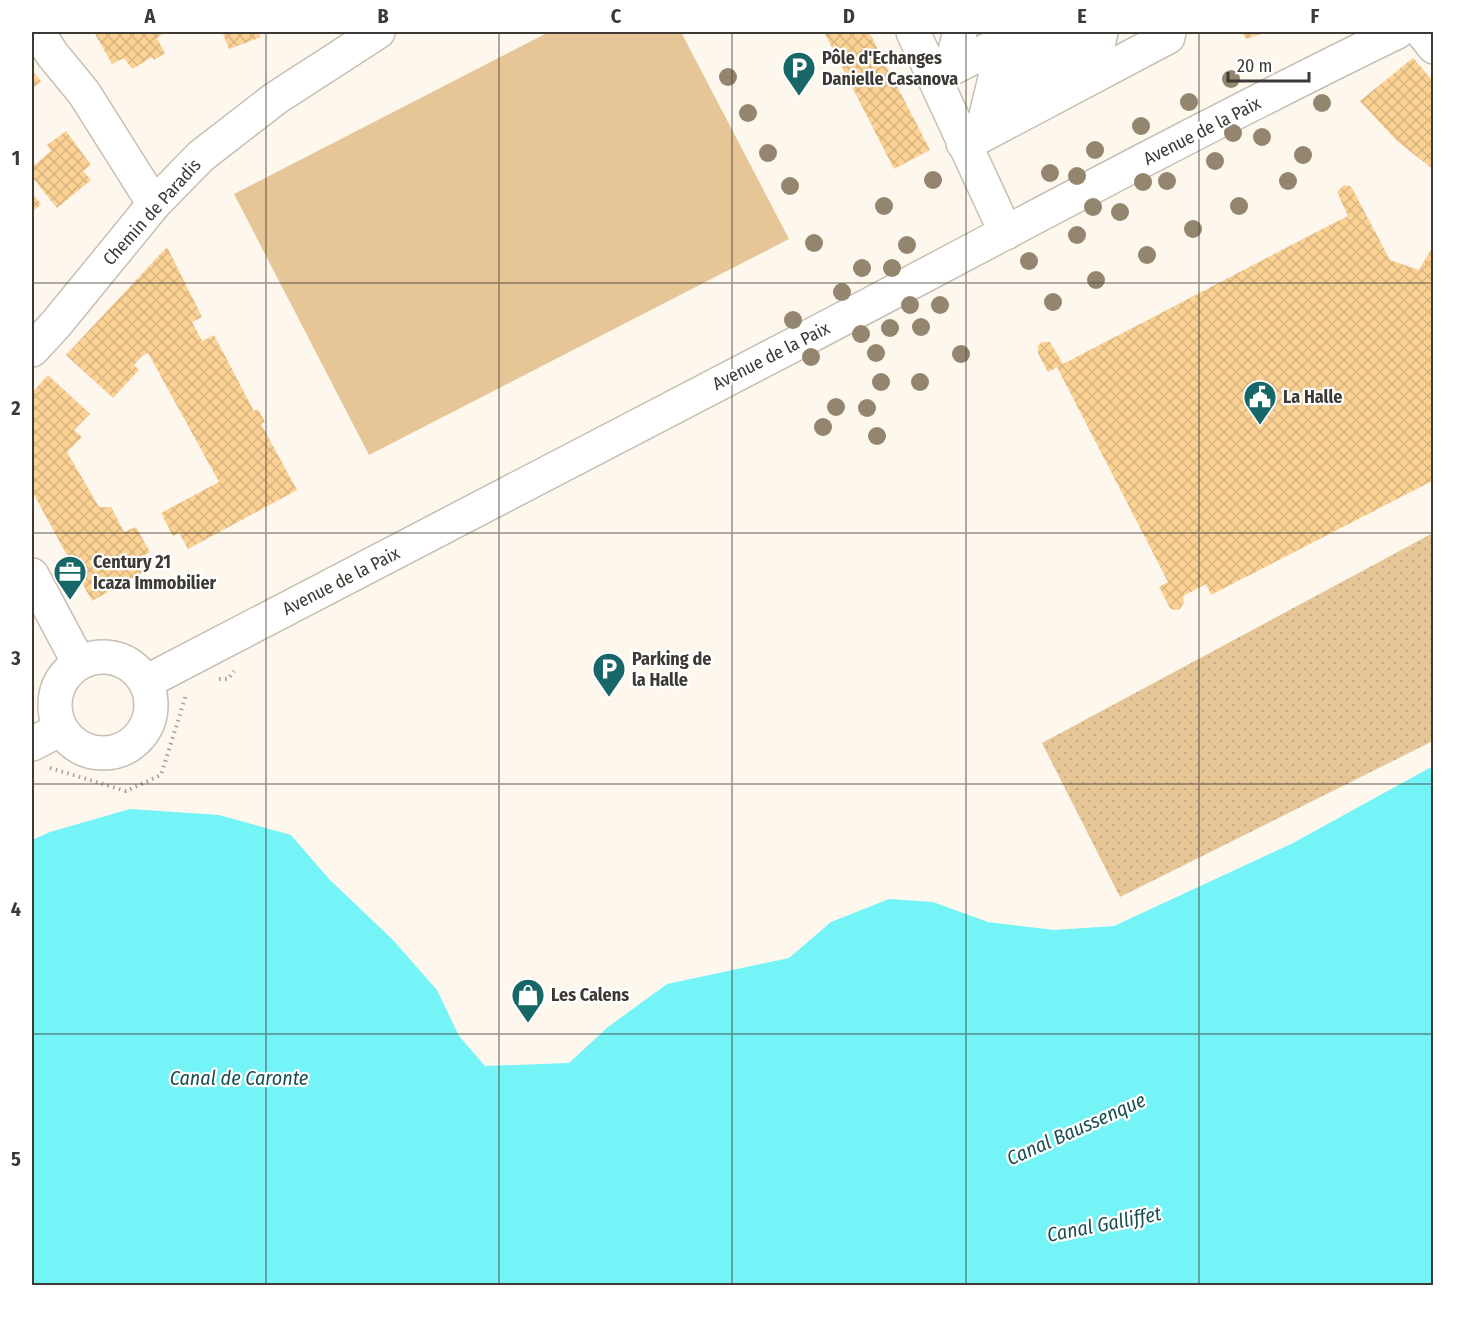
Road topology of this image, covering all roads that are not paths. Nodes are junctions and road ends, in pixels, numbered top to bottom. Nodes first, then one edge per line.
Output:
1 (38, 32) edge
2 (378, 32) edge
3 (913, 32) edge
4 (1038, 32) edge
5 (1070, 32) edge
6 (1101, 32) edge
7 (1169, 32) edge
8 (1397, 32) edge
9 (1422, 32) edge
10 (1001, 36) edge
11 (1128, 45) edge
12 (1434, 47) edge
13 (943, 73) junction
14 (1091, 77) junction
15 (1055, 96) junction
16 (1017, 117) junction
17 (972, 139) junction
18 (154, 204) junction
19 (1006, 233) junction
20 (32, 350) edge
21 (32, 576) edge
22 (79, 663) junction
23 (146, 682) junction
24 (61, 729) junction
25 (40, 756) edge

1 - 18 street
2 - 18 street, Chemin de Paradis
3 - 13 street
4 - 16 street
5 - 15 street
6 - 14 street
7 - 11 street
8 - 19 street, Avenue de la Paix
9 - 12 street
10 - 13 street
10 - 17 street
11 - 14 street
13 - 17 street
14 - 15 street
15 - 16 street
16 - 17 street
17 - 19 street
18 - 20 street, Chemin de Paradis
19 - 23 street, Avenue de la Paix
21 - 22 street
22 - 23 street
22 - 24 street
23 - 24 street
24 - 25 street

